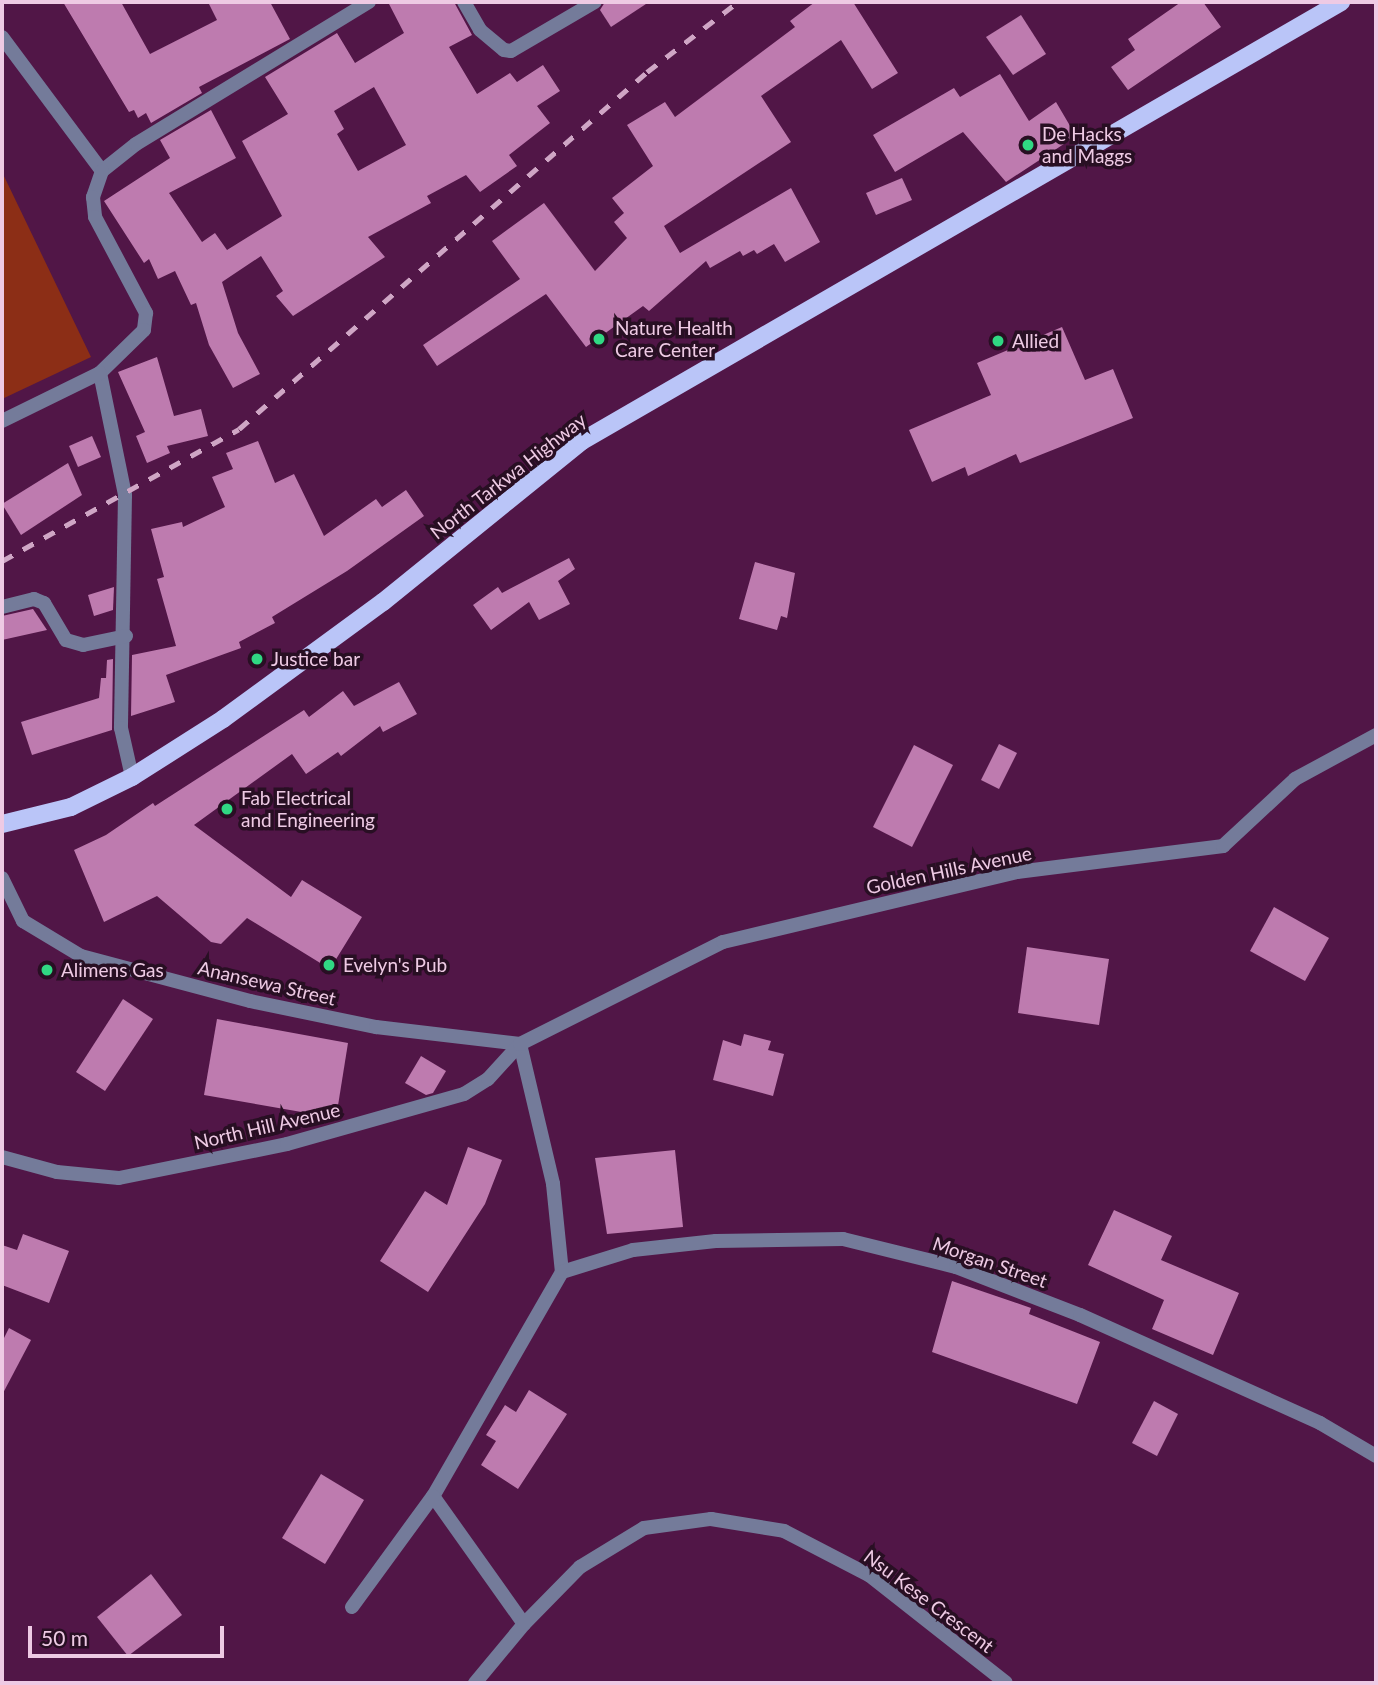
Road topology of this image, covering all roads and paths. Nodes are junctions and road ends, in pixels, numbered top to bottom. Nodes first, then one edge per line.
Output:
1 (464, 2) edge
2 (595, 2) edge
3 (1341, 2) edge
4 (360, 4) edge
5 (2, 37) edge
6 (102, 171) junction
7 (100, 373) junction
8 (2, 421) edge
9 (2, 607) edge
10 (126, 636) junction
11 (1376, 735) edge
12 (132, 777) junction
13 (2, 824) edge
14 (2, 878) edge
15 (520, 1044) junction
16 (2, 1157) edge
17 (562, 1272) junction
18 (1376, 1456) edge
19 (433, 1496) junction
20 (352, 1607) dead end
21 (524, 1624) junction
22 (475, 1683) edge
23 (1006, 1683) edge

1 - 2 street
3 - 12 main road, North Tarkwa Highway
4 - 6 street
5 - 6 street
6 - 7 street
7 - 8 street
7 - 10 street
9 - 10 street
10 - 12 street
11 - 15 street, Golden Hills Avenue
12 - 13 main road, North Tarkwa Highway
14 - 15 street, Anansewa Street
15 - 16 street, North Hill Avenue
15 - 17 street
17 - 18 street, Morgan Street
17 - 19 street
19 - 20 street
19 - 21 street
21 - 22 street, Nsu Kese Crescent
21 - 23 street, Nsu Kese Crescent

